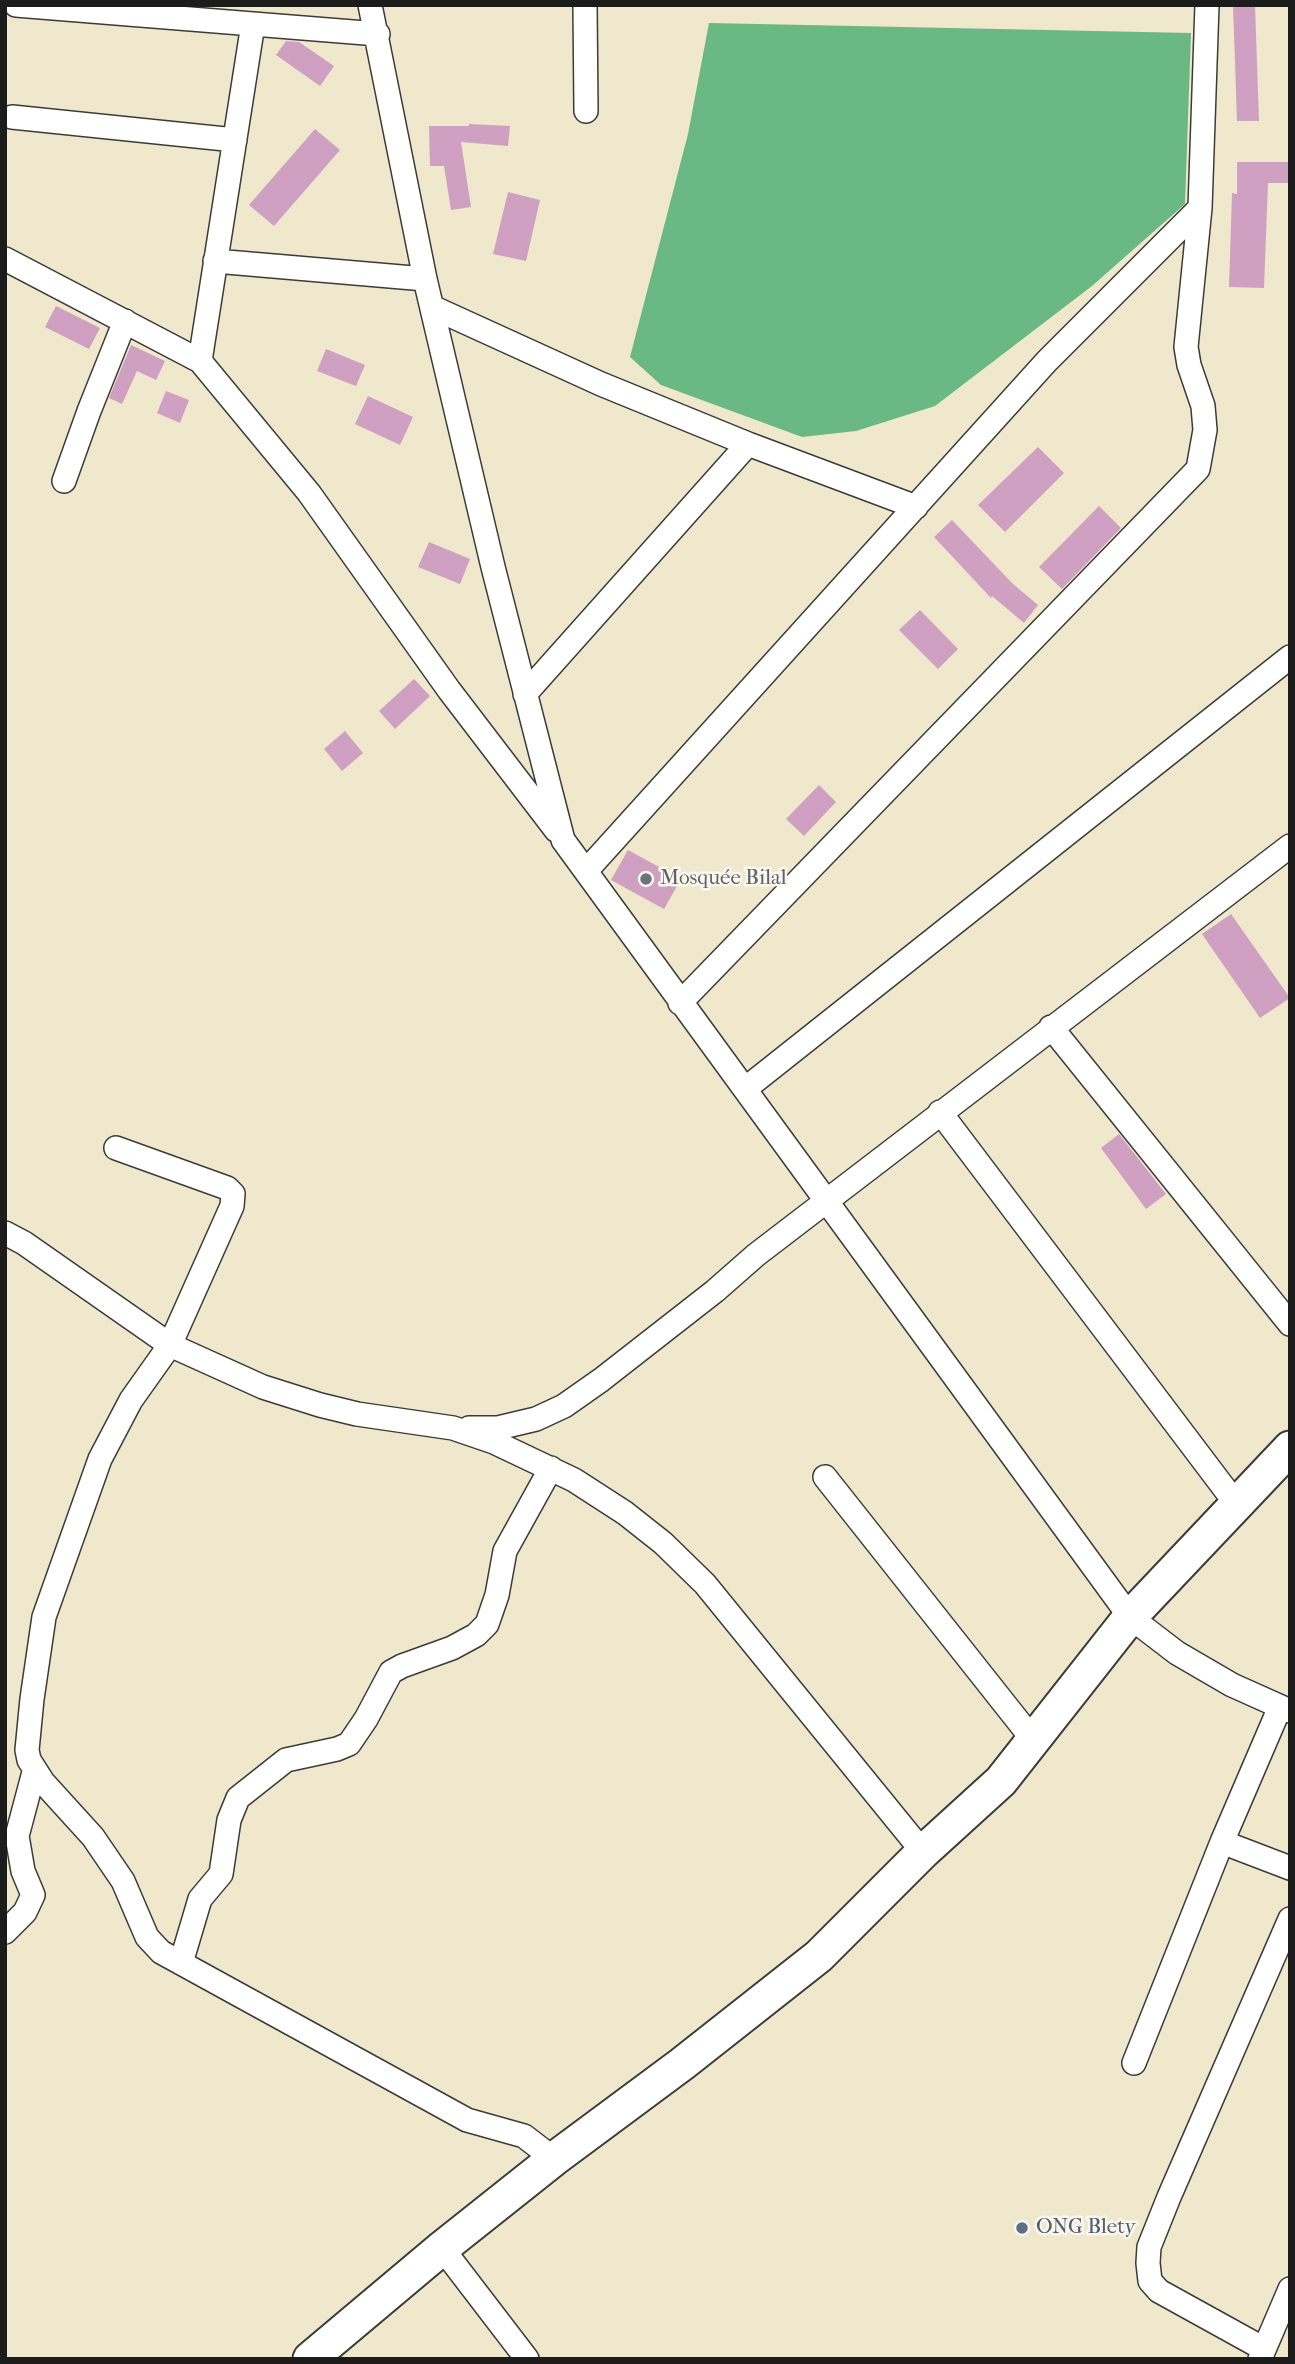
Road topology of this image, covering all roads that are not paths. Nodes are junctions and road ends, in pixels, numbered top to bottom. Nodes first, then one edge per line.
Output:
1 (16, 5) edge
2 (370, 5) edge
3 (585, 5) edge
4 (1207, 5) edge
5 (253, 24) junction
6 (378, 34) junction
7 (586, 111) dead end
8 (12, 117) dead end
9 (235, 140) junction
10 (1200, 208) junction
11 (5, 259) edge
12 (215, 261) junction
13 (425, 279) junction
14 (432, 307) junction
15 (125, 321) junction
16 (200, 360) junction
17 (748, 444) junction
18 (64, 481) dead end
19 (916, 507) junction
20 (1290, 657) edge
21 (525, 694) junction
22 (563, 840) junction
23 (1290, 846) edge
24 (586, 871) junction
25 (680, 1003) junction
26 (1051, 1027) junction
27 (745, 1089) junction
28 (940, 1112) junction
29 (116, 1148) dead end
30 (825, 1202) junction
31 (5, 1233) edge
32 (1290, 1324) edge
33 (170, 1345) junction
34 (453, 1428) junction
35 (1290, 1448) edge
36 (551, 1468) junction
37 (825, 1477) dead end
38 (1237, 1505) junction
39 (1130, 1617) junction
40 (1285, 1709) edge
41 (1034, 1741) junction
42 (34, 1772) junction
43 (1222, 1842) junction
44 (923, 1852) junction
45 (1290, 1868) edge
46 (1290, 1919) edge
47 (5, 1932) edge
48 (181, 1963) junction
49 (1134, 2063) dead end
50 (554, 2159) junction
51 (442, 2248) junction
52 (1290, 2289) edge
53 (1284, 2321) edge
54 (1262, 2354) edge
55 (310, 2359) edge
56 (527, 2359) edge

1 - 5 street
2 - 6 street
3 - 7 street
4 - 10 street
5 - 6 street
5 - 9 street
6 - 13 street
8 - 9 street
9 - 12 street
10 - 19 street
10 - 25 street
11 - 15 street
12 - 13 street
12 - 16 street
13 - 14 street
14 - 17 street
14 - 21 street
15 - 16 street
15 - 18 street
16 - 22 street
17 - 19 street
17 - 21 street
19 - 24 street
20 - 27 street
21 - 22 street
22 - 24 street
23 - 26 street
24 - 25 street
25 - 27 street
26 - 28 street
26 - 32 street
27 - 30 street
28 - 30 street
28 - 38 street
29 - 33 street
30 - 34 street
30 - 39 street
31 - 33 street
33 - 34 street
33 - 42 street
34 - 36 street
35 - 38 main road
36 - 44 street
36 - 48 street
37 - 41 street
38 - 39 main road
39 - 40 street
39 - 41 main road
40 - 43 street
41 - 44 main road
42 - 47 street
42 - 48 street
43 - 45 street
43 - 49 street
44 - 50 main road
46 - 54 street
48 - 50 street
50 - 51 main road
51 - 55 main road
51 - 56 street
52 - 53 street
53 - 54 street

